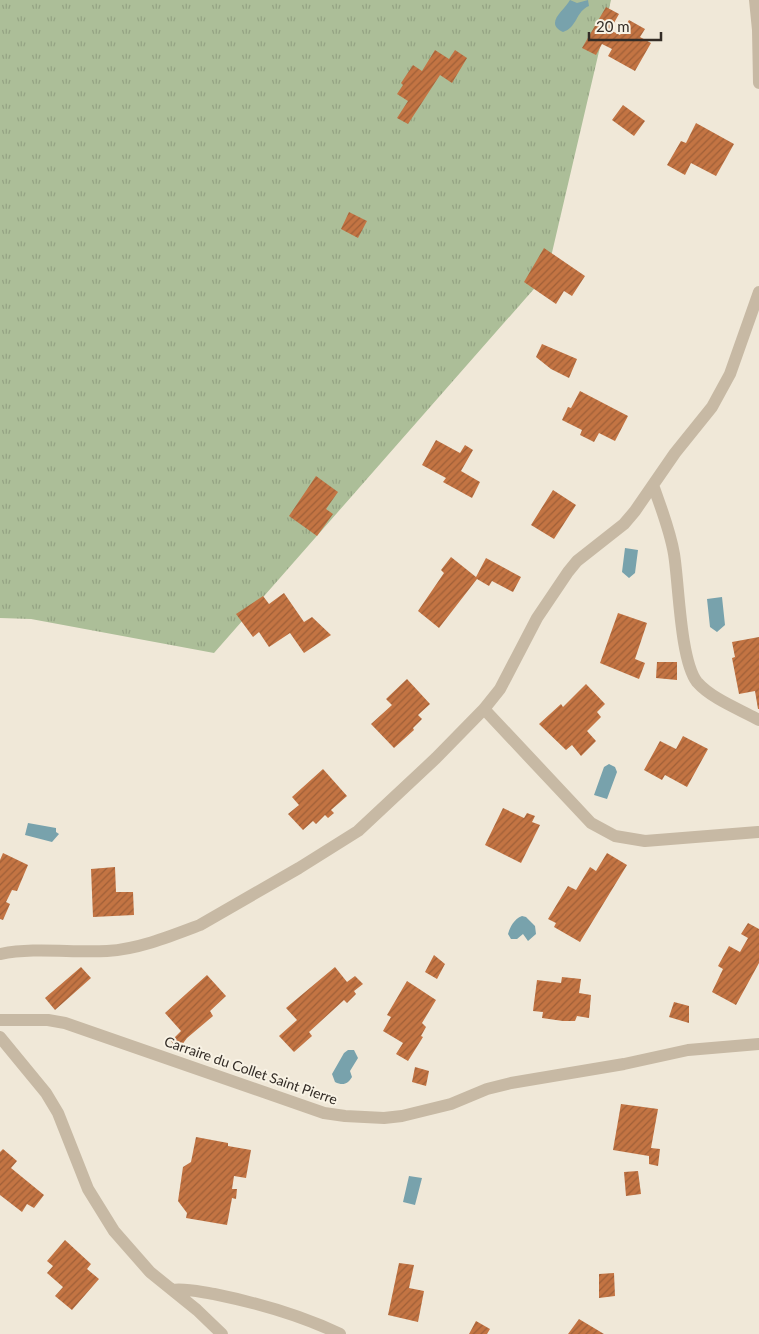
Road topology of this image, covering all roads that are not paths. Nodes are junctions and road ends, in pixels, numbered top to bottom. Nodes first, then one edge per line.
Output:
1 (755, 0) edge
2 (759, 83) edge
3 (759, 292) edge
4 (653, 484) junction
5 (484, 708) junction
6 (759, 720) edge
7 (758, 832) dead end
8 (0, 954) edge
9 (0, 1020) edge
10 (0, 1037) edge
11 (759, 1044) edge
12 (172, 1290) junction
13 (222, 1334) edge
14 (340, 1334) edge

1 - 2 street
3 - 4 street
4 - 5 street
4 - 6 street
5 - 7 street
5 - 8 street
9 - 11 street, Carraire du Collet Saint Pierre
10 - 12 street
12 - 13 street
12 - 14 street

